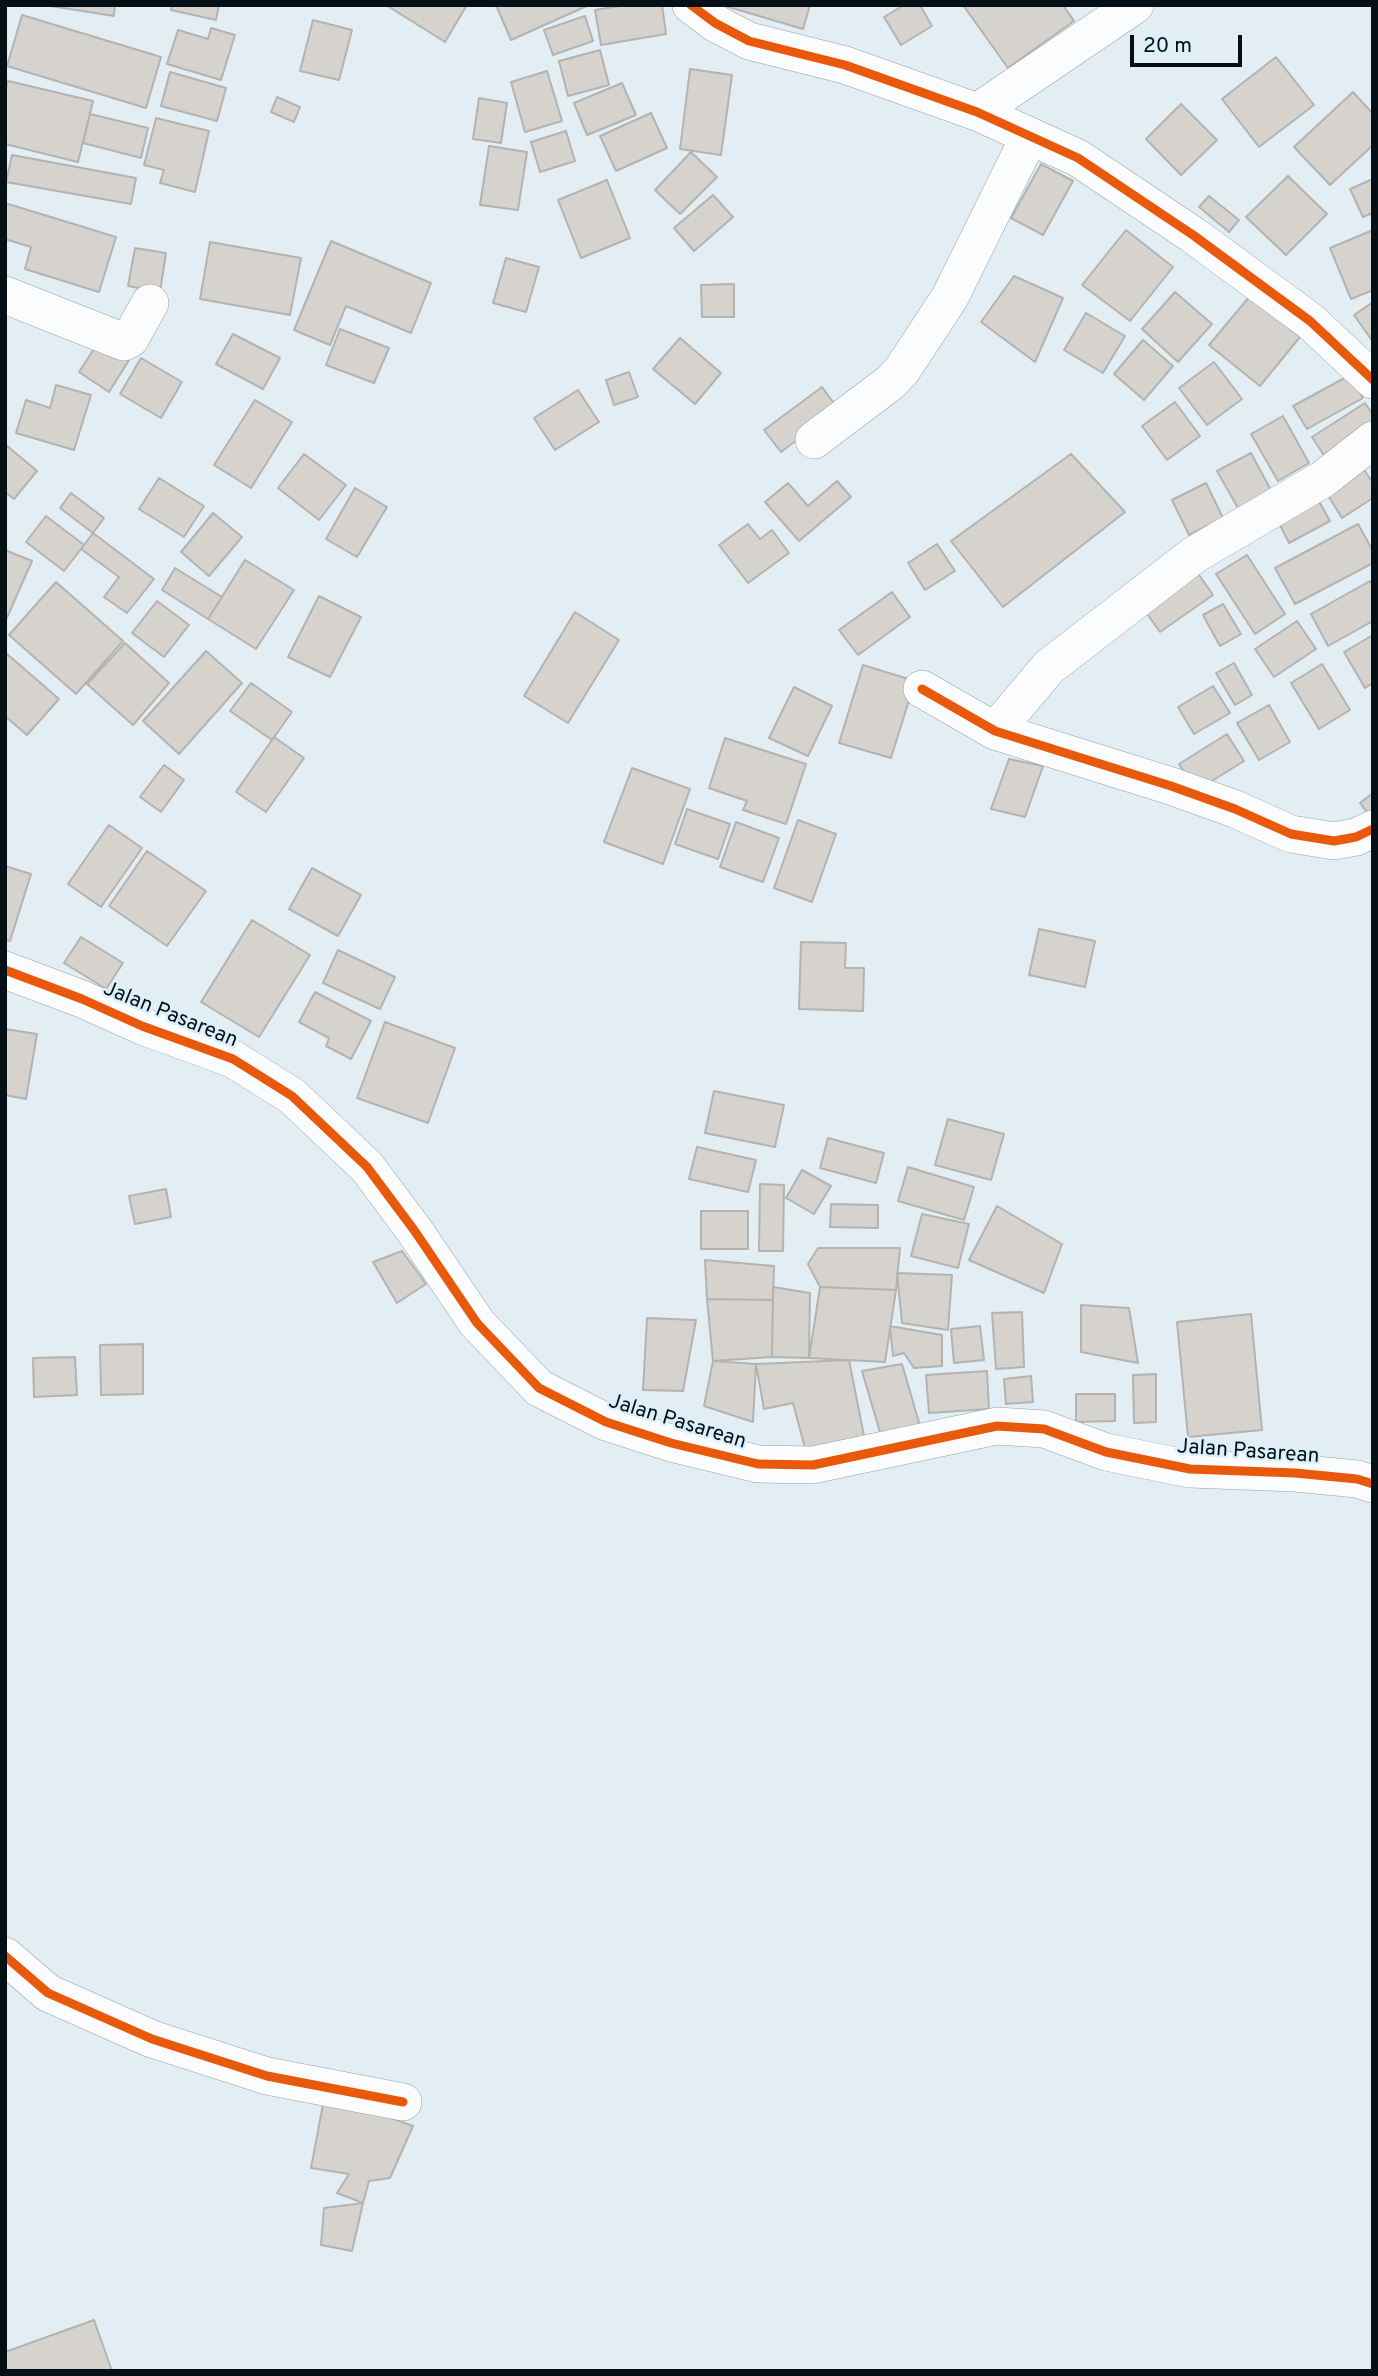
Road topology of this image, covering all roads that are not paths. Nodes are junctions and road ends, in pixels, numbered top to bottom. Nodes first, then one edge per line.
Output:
1 (691, 5) edge
2 (1135, 5) edge
3 (977, 112) junction
4 (1030, 137) junction
5 (5, 295) edge
6 (150, 303) dead end
7 (1373, 380) edge
8 (814, 440) dead end
9 (1373, 440) edge
10 (922, 689) dead end
11 (995, 731) junction
12 (1373, 828) edge
13 (5, 971) edge
14 (1373, 1484) edge
15 (5, 1956) edge
16 (402, 2102) dead end

1 - 3 street
2 - 3 street
3 - 4 street
4 - 7 street
4 - 8 street
5 - 6 street
9 - 11 street
10 - 11 street
11 - 12 street
13 - 14 street, Jalan Pasarean
15 - 16 street

